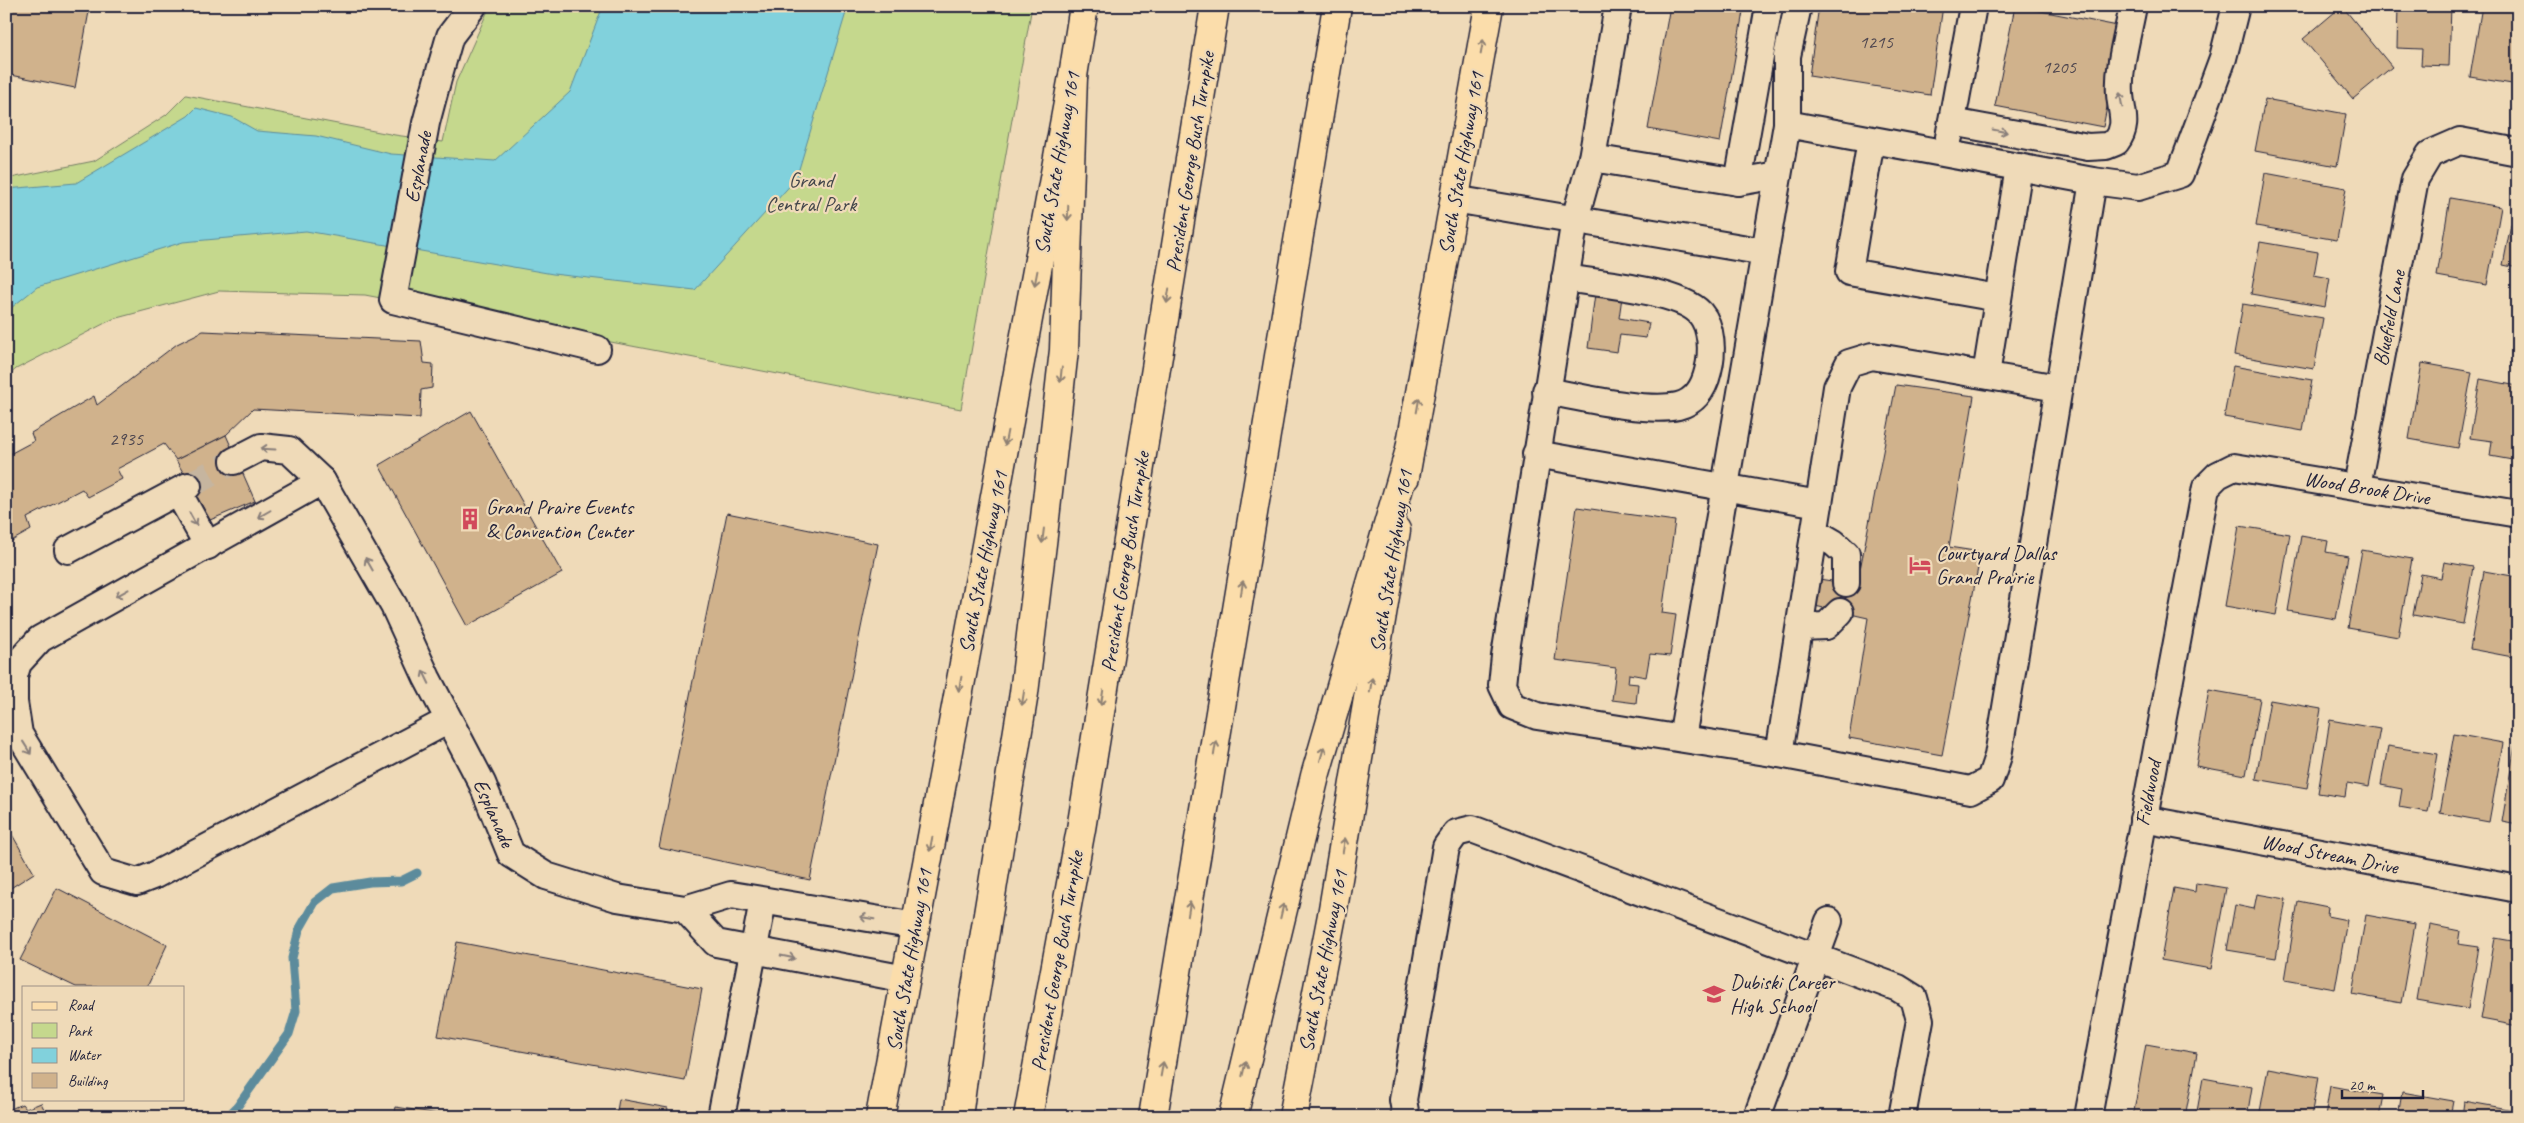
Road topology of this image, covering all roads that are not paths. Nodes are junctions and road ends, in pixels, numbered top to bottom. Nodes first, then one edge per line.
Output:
1 (446, 6) edge
2 (474, 6) edge
3 (1084, 6) edge
4 (1216, 6) edge
5 (1337, 6) edge
6 (1489, 6) edge
7 (1618, 6) edge
8 (1769, 6) edge
9 (1798, 6) edge
10 (1973, 6) edge
11 (2134, 6) edge
12 (2236, 6) edge
13 (450, 36) junction
14 (1073, 76) junction
15 (1952, 122) junction
16 (1787, 124) junction
17 (1871, 140) junction
18 (2518, 152) edge
19 (1946, 153) junction
20 (1592, 158) junction
21 (2019, 167) junction
22 (1778, 174) junction
23 (2093, 181) junction
24 (1738, 182) junction
25 (1454, 199) junction
26 (1575, 220) junction
27 (1765, 252) junction
28 (1565, 278) junction
29 (1998, 298) junction
30 (597, 349) dead end
31 (1986, 375) junction
32 (2058, 388) junction
33 (1546, 391) junction
34 (1409, 453) junction
35 (1536, 454) junction
36 (234, 461) tunnel mouth
37 (2218, 475) joint
38 (322, 481) junction
39 (2357, 486) junction
40 (1726, 487) junction
41 (1819, 504) junction
42 (2518, 514) edge
43 (1815, 532) junction
44 (208, 546) junction
45 (68, 550) dead end
46 (1846, 584) dead end
47 (1840, 612) dead end
48 (1800, 627) junction
49 (449, 720) junction
50 (1682, 738) junction
51 (1779, 754) junction
52 (2143, 819) junction
53 (2518, 889) edge
54 (763, 901) junction
55 (685, 909) junction
56 (1829, 921) dead end
57 (916, 926) junction
58 (754, 950) junction
59 (1816, 959) junction
60 (906, 979) junction
61 (721, 1117) edge
62 (880, 1117) edge
63 (958, 1117) edge
64 (1028, 1117) edge
65 (1153, 1117) edge
66 (1233, 1117) edge
67 (1294, 1117) edge
68 (1406, 1117) edge
69 (1757, 1117) edge
70 (1902, 1117) edge
71 (2088, 1117) edge

1 - 13 street, Esplanade
2 - 13 street, Esplanade
3 - 14 main road, South State Highway 161
4 -> 64 main road, President George Bush Turnpike
65 -> 5 main road
25 -> 6 main road, South State Highway 161
7 - 20 street
8 - 24 street
9 - 16 street
10 - 15 street
15 -> 11 street
12 - 23 street
13 - 30 street, Esplanade
14 -> 57 main road, South State Highway 161
14 -> 63 main road
15 - 19 street
16 - 17 street
16 - 22 street
17 - 19 street
17 - 29 street
18 - 39 street, Bluefield Lane
19 - 21 street
20 - 24 street
20 - 26 street
21 - 23 street
21 - 29 street
22 - 24 street
22 - 27 street
23 - 32 street
25 - 26 street
34 -> 25 main road, South State Highway 161
26 - 27 street
26 - 28 street
27 - 40 street
28 - 33 street
28 - 33 street
29 - 31 street
31 - 32 street
31 - 41 street
32 - 51 street
33 - 35 street
66 -> 34 main road
67 -> 34 main road, South State Highway 161
35 - 40 street
35 - 50 street
38 -> 36 street, Esplanade
37 - 39 street, Wood Brook Drive
37 - 52 street, Fieldwood
38 -> 44 street
49 -> 38 street, Esplanade
39 - 42 street, Wood Brook Drive
40 - 41 street
40 - 50 street
41 - 43 street
43 - 46 street
43 - 48 street
45 -> 44 street
44 -> 49 street
47 - 48 street
48 - 51 street
49 - 55 street, Esplanade
50 - 51 street
52 - 53 street, Wood Stream Drive
52 - 71 street, Fieldwood
54 - 55 street
57 -> 54 street
54 - 58 street
55 - 58 street
56 - 59 street
57 - 60 main road, South State Highway 161
58 -> 60 street
58 - 61 street
59 - 68 street
59 - 69 street
59 - 70 street
60 - 62 main road, South State Highway 161

